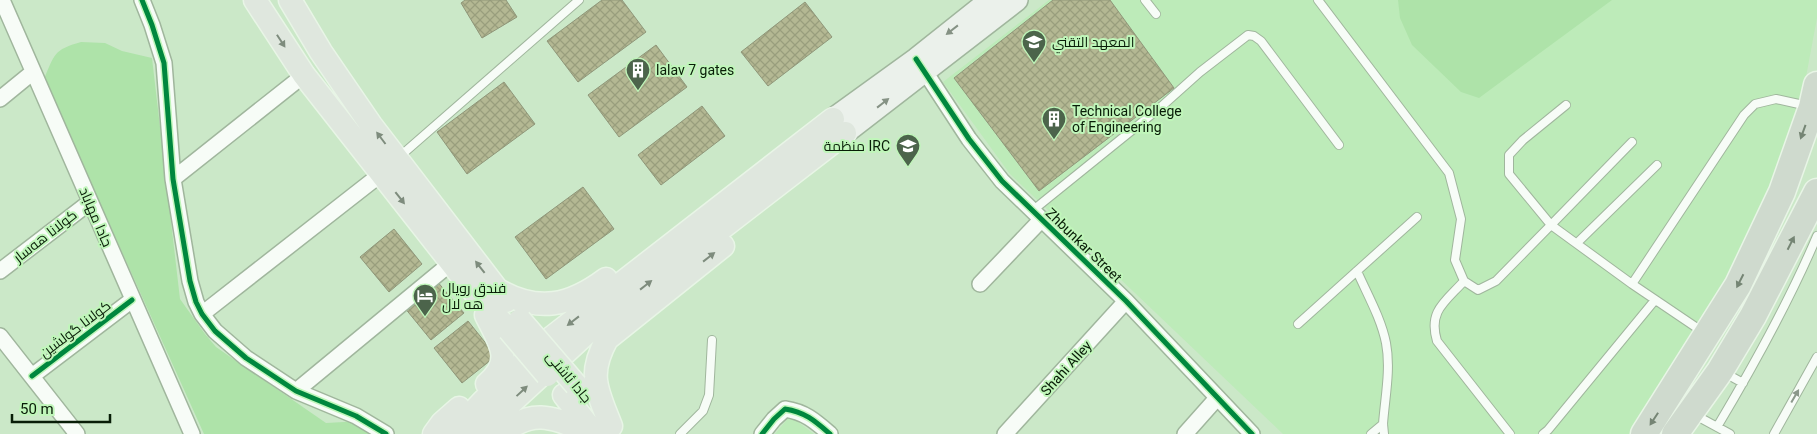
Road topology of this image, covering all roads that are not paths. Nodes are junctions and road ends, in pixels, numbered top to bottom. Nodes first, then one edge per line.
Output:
1 (2, 0) edge
2 (142, 0) edge
3 (254, 0) edge
4 (290, 0) edge
5 (579, 0) edge
6 (990, 0) edge
7 (1017, 0) edge
8 (1145, 0) edge
9 (1318, 0) edge
10 (1156, 14) dead end
11 (921, 65) junction
12 (33, 72) junction
13 (304, 75) junction
14 (1814, 96) edge
15 (0, 98) edge
16 (1566, 105) dead end
17 (839, 126) junction
18 (1632, 142) dead end
19 (1338, 146) dead end
20 (1657, 165) dead end
21 (389, 167) junction
22 (173, 178) junction
23 (1817, 192) edge
24 (90, 202) junction
25 (1037, 215) junction
26 (1417, 217) dead end
27 (1551, 225) junction
28 (1817, 236) edge
29 (1577, 242) junction
30 (451, 263) junction
31 (0, 271) edge
32 (1357, 271) junction
33 (1464, 281) junction
34 (980, 284) dead end
35 (1632, 284) junction
36 (488, 294) junction
37 (132, 300) junction
38 (1655, 300) junction
39 (1126, 301) junction
40 (202, 314) junction
41 (1298, 324) dead end
42 (1708, 335) junction
43 (0, 336) edge
44 (712, 340) dead end
45 (1817, 358) edge
46 (1720, 371) junction
47 (32, 376) junction
48 (1743, 383) junction
49 (296, 391) junction
50 (1217, 398) junction
51 (1691, 412) junction
52 (1383, 424) junction
53 (484, 426) edge
54 (1717, 426) junction
55 (188, 432) edge
56 (604, 432) edge
57 (77, 434) edge
58 (386, 434) edge
59 (434, 434) edge
60 (453, 434) edge
61 (680, 434) edge
62 (762, 434) edge
63 (830, 434) edge
64 (1005, 434) edge
65 (1184, 434) edge
66 (1252, 434) edge
67 (1371, 434) edge
68 (1384, 434) edge
69 (1510, 434) edge
70 (1543, 434) edge
71 (1644, 434) edge
72 (1675, 434) edge
73 (1730, 434) edge
74 (1774, 434) edge

1 - 12 street, جادا مهاباد
2 - 22 street
3 -> 13 main road
21 -> 4 main road
5 - 21 lane
6 -> 11 main road
7 - 11 main road
8 - 10 lane
9 - 33 lane
11 - 17 main road
11 - 25 street, Zhbunkar Street
12 - 15 street
12 - 24 street, جادا مهاباد
13 - 21 main road
13 - 22 street
14 - 35 lane
14 -> 42 highway
16 - 27 lane
17 - 36 main road
17 - 53 main road
56 -> 17 main road
18 - 27 lane
19 - 25 lane
20 - 29 lane
21 -> 30 main road
36 -> 21 main road
21 - 40 street
22 - 40 street
46 -> 23 highway
24 - 31 street, کولانا هه‌سار
24 - 37 street, جادا مهاباد
25 - 34 street
25 - 39 street, Zhbunkar Street
26 - 32 lane
27 - 29 lane
27 - 33 lane
28 - 48 lane
29 - 35 lane
30 - 36 main road
30 - 49 street
32 - 41 lane
32 - 52 lane
33 - 69 lane
35 - 38 lane
36 - 56 main road, جادا ئاشتی, bridge
36 - 59 main road
37 - 47 street, کولانا گولشین
37 - 55 street, جادا مهاباد
38 - 42 lane
38 - 70 lane
39 - 50 street, Zhbunkar Street
39 - 64 street, Shahi Alley
40 - 49 street
42 -> 71 highway
43 - 47 street
44 - 61 lane
74 -> 45 lane
46 - 48 lane
46 - 51 highway
47 - 57 street
48 - 54 lane
49 - 58 street
50 - 65 street
50 - 66 street, Zhbunkar Street
51 - 54 lane
51 - 72 highway
52 - 67 lane
52 - 68 lane
53 - 56 main road
53 - 60 main road
54 - 73 lane
62 - 63 street

